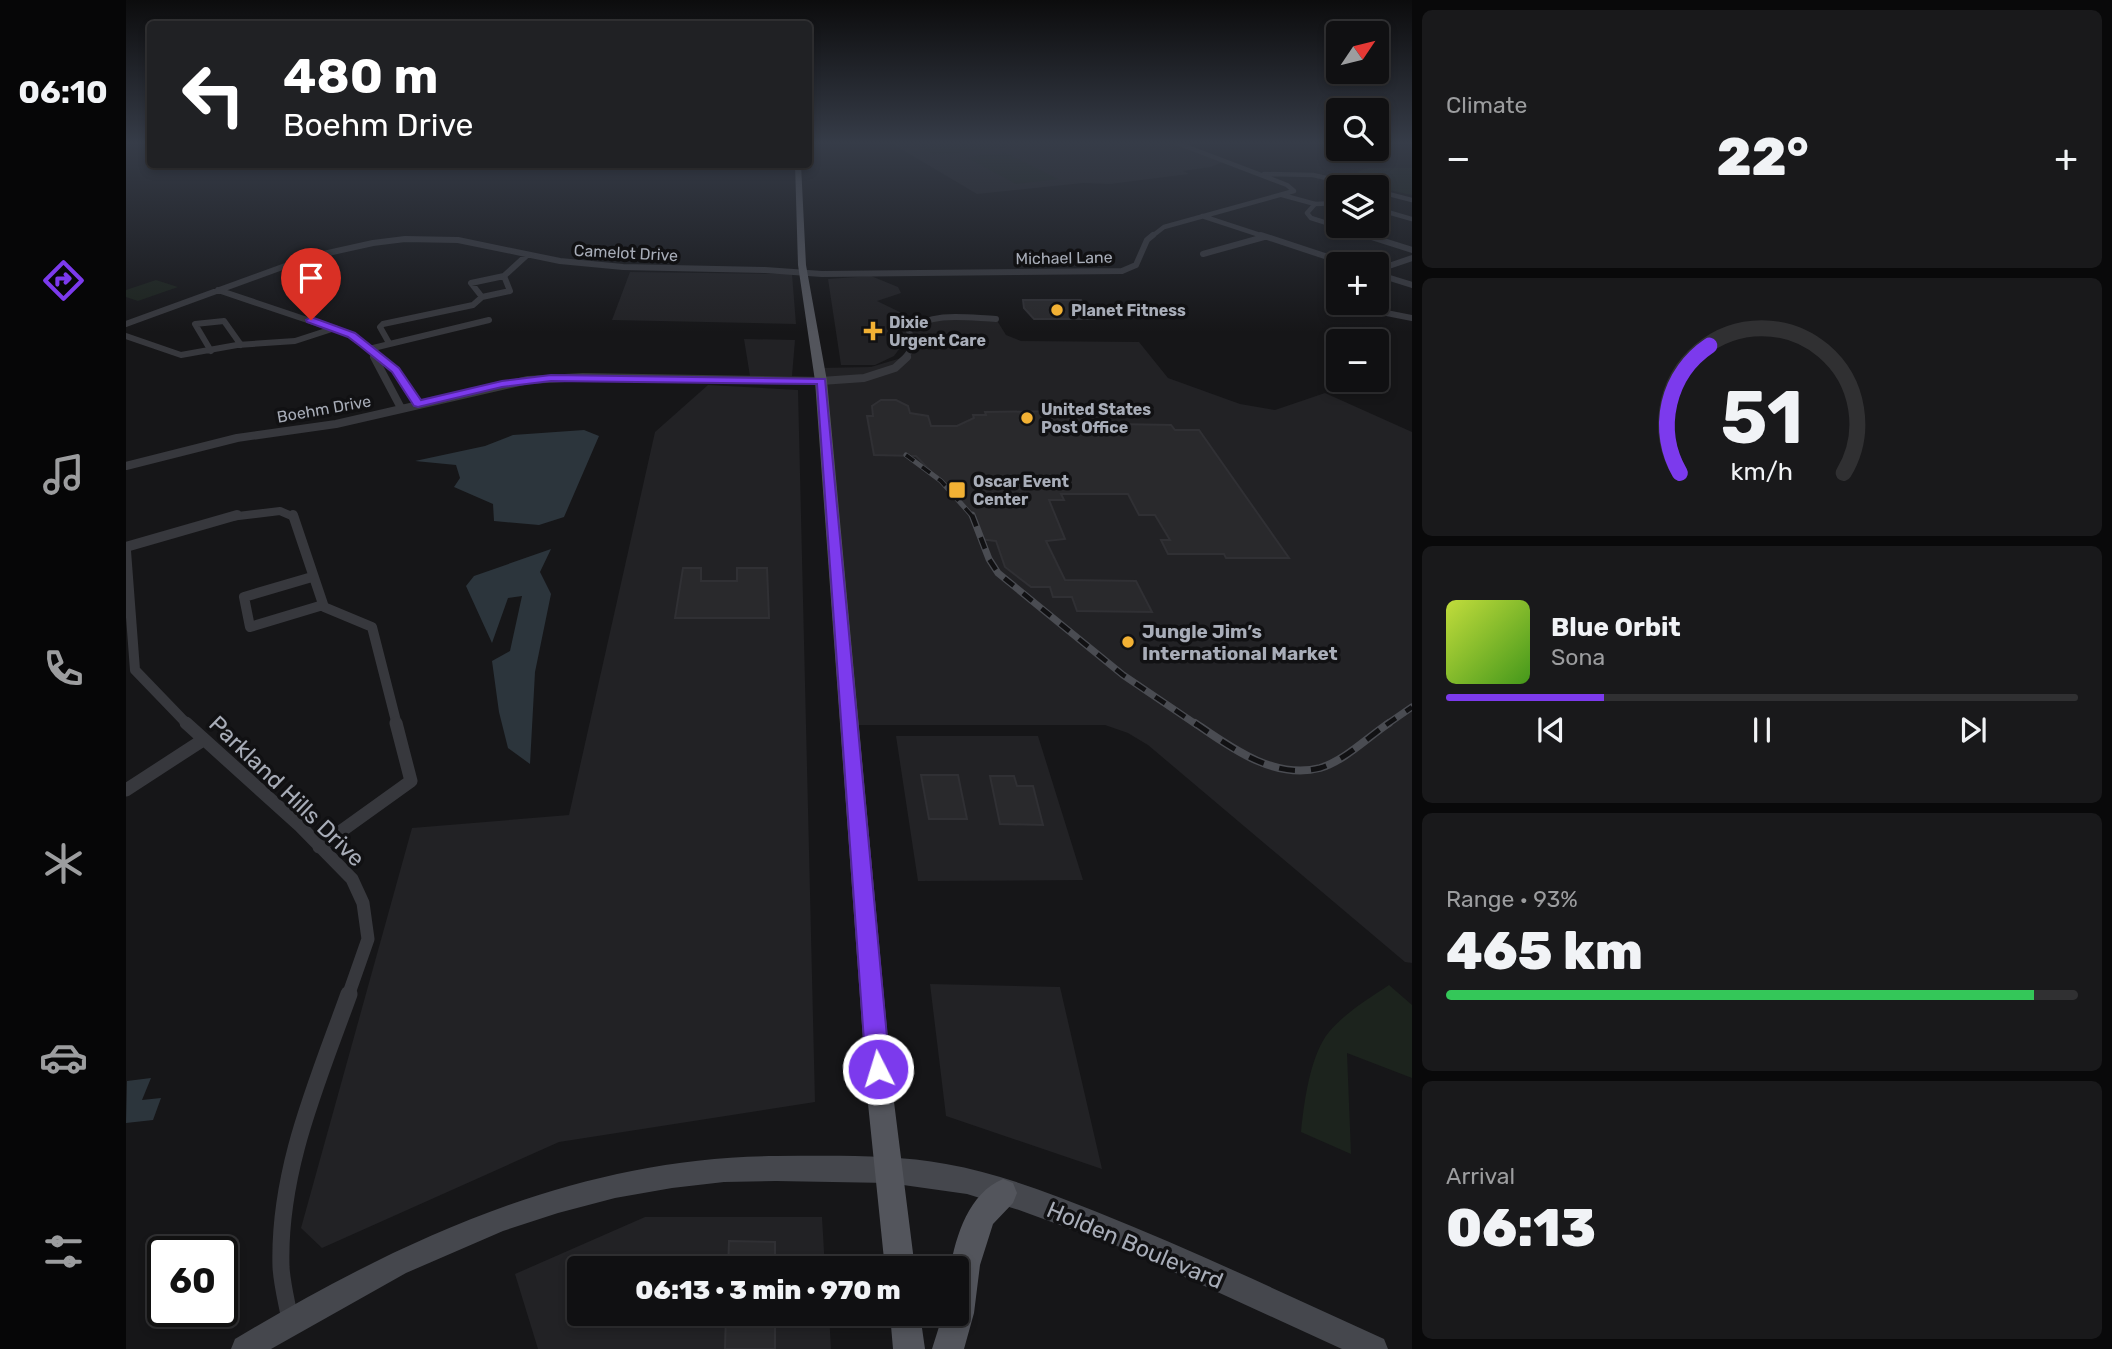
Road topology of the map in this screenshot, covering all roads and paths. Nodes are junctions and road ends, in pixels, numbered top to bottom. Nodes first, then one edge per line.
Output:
1 (801, 206) edge
2 (1239, 206) edge
3 (1313, 206) edge
4 (1389, 212) edge
5 (1200, 216) junction
6 (1412, 219) edge
7 (1264, 237) junction
8 (1412, 250) edge
9 (1203, 254) dead end
10 (527, 255) junction
11 (1326, 257) edge
12 (1412, 258) edge
13 (1389, 267) edge
14 (805, 272) junction
15 (505, 276) junction
16 (1389, 276) edge
17 (1412, 285) edge
18 (218, 290) junction
19 (482, 297) junction
20 (1389, 313) edge
21 (1412, 318) edge
22 (996, 319) dead end
23 (489, 320) dead end
24 (126, 324) edge
25 (335, 328) junction
26 (126, 336) edge
27 (389, 343) junction
28 (241, 345) junction
29 (211, 351) junction
30 (371, 351) junction
31 (821, 381) junction
32 (418, 404) junction
33 (401, 408) junction
34 (126, 466) edge
35 (126, 549) edge
36 (312, 577) junction
37 (128, 587) edge
38 (323, 605) junction
39 (203, 740) junction
40 (126, 790) edge
41 (320, 847) junction
42 (887, 1169) junction
43 (1003, 1193) junction
44 (898, 1256) edge
45 (290, 1321) junction
46 (906, 1326) edge
47 (245, 1349) edge
48 (909, 1349) edge
49 (948, 1349) edge
50 (1374, 1349) edge

1 - 14 main road
2 - 5 street, Michael Lane
3 - 8 street
4 - 6 street
5 - 7 street
5 - 14 street, Michael Lane
7 - 9 street
7 - 11 street
10 - 14 street, Camelot Drive
10 - 15 street
10 - 18 street, Camelot Drive
12 - 13 street
14 - 31 main road
15 - 19 street
15 - 19 street
16 - 17 street
18 - 24 street, Camelot Drive
18 - 25 street
19 - 27 street
20 - 21 street
22 - 31 street, Boehm Drive
23 - 27 street
25 - 28 street
25 - 30 street
26 - 29 street
27 - 30 street
28 - 29 street
28 - 29 street
30 - 32 street
30 - 33 street
31 - 32 street, Boehm Drive
31 - 42 main road
32 - 33 street, Boehm Drive
33 - 34 street, Boehm Drive
35 - 36 street
35 - 37 street, Parkland Hills Drive
36 - 38 street
36 - 38 street
37 - 39 street, Parkland Hills Drive
38 - 41 street
39 - 40 street
39 - 41 street, Parkland Hills Drive
41 - 45 street, Parkland Hills Drive
42 - 43 main road, Holden Boulevard
42 - 44 main road
42 - 45 main road, Holden Boulevard
43 - 49 main road
43 - 50 main road, Holden Boulevard
45 - 47 main road, Holden Boulevard
46 - 48 main road

